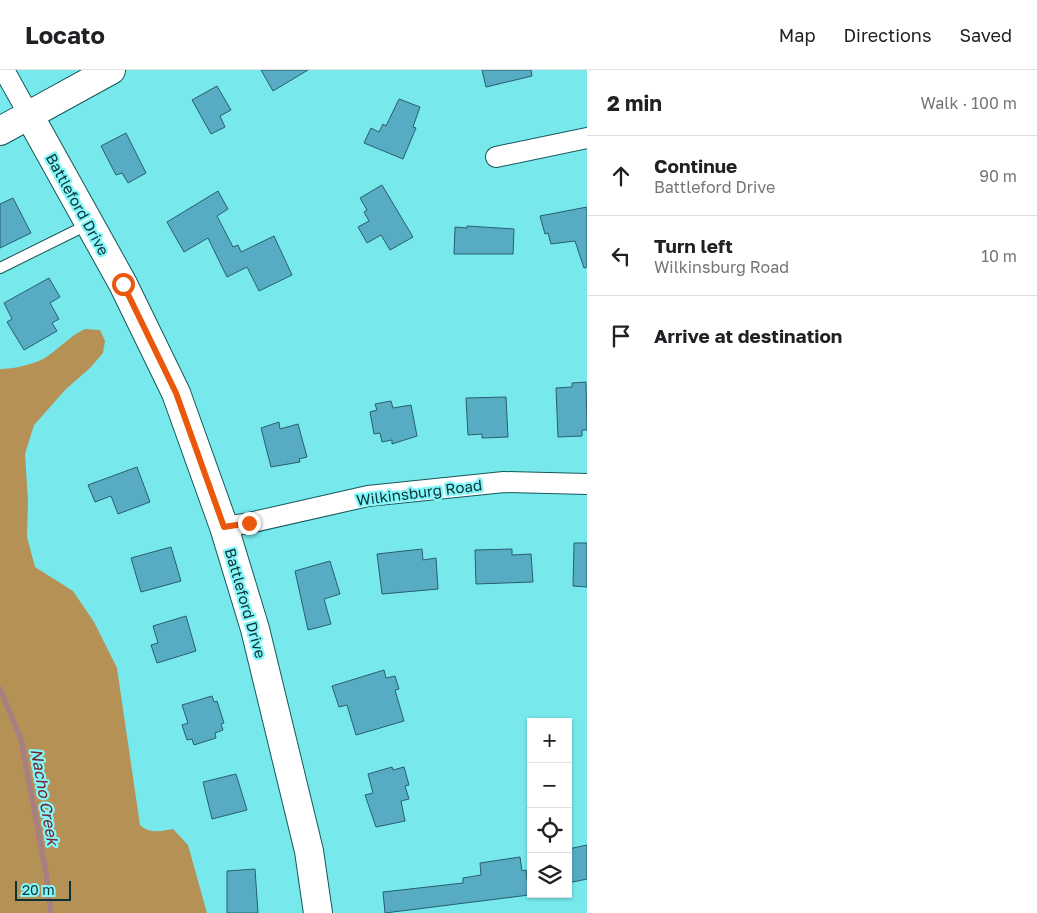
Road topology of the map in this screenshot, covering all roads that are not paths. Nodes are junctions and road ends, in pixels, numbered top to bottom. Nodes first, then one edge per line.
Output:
1 (4, 70) edge
2 (111, 70) edge
3 (29, 114) junction
4 (0, 131) edge
5 (587, 138) edge
6 (496, 157) dead end
7 (89, 223) junction
8 (0, 268) edge
9 (587, 484) edge
10 (224, 527) junction
11 (318, 913) edge

1 - 3 street, Battleford Drive
2 - 3 street
3 - 4 street
3 - 7 street, Battleford Drive
5 - 6 street
7 - 8 lane
7 - 10 street, Battleford Drive
9 - 10 street, Wilkinsburg Road
10 - 11 street, Battleford Drive

